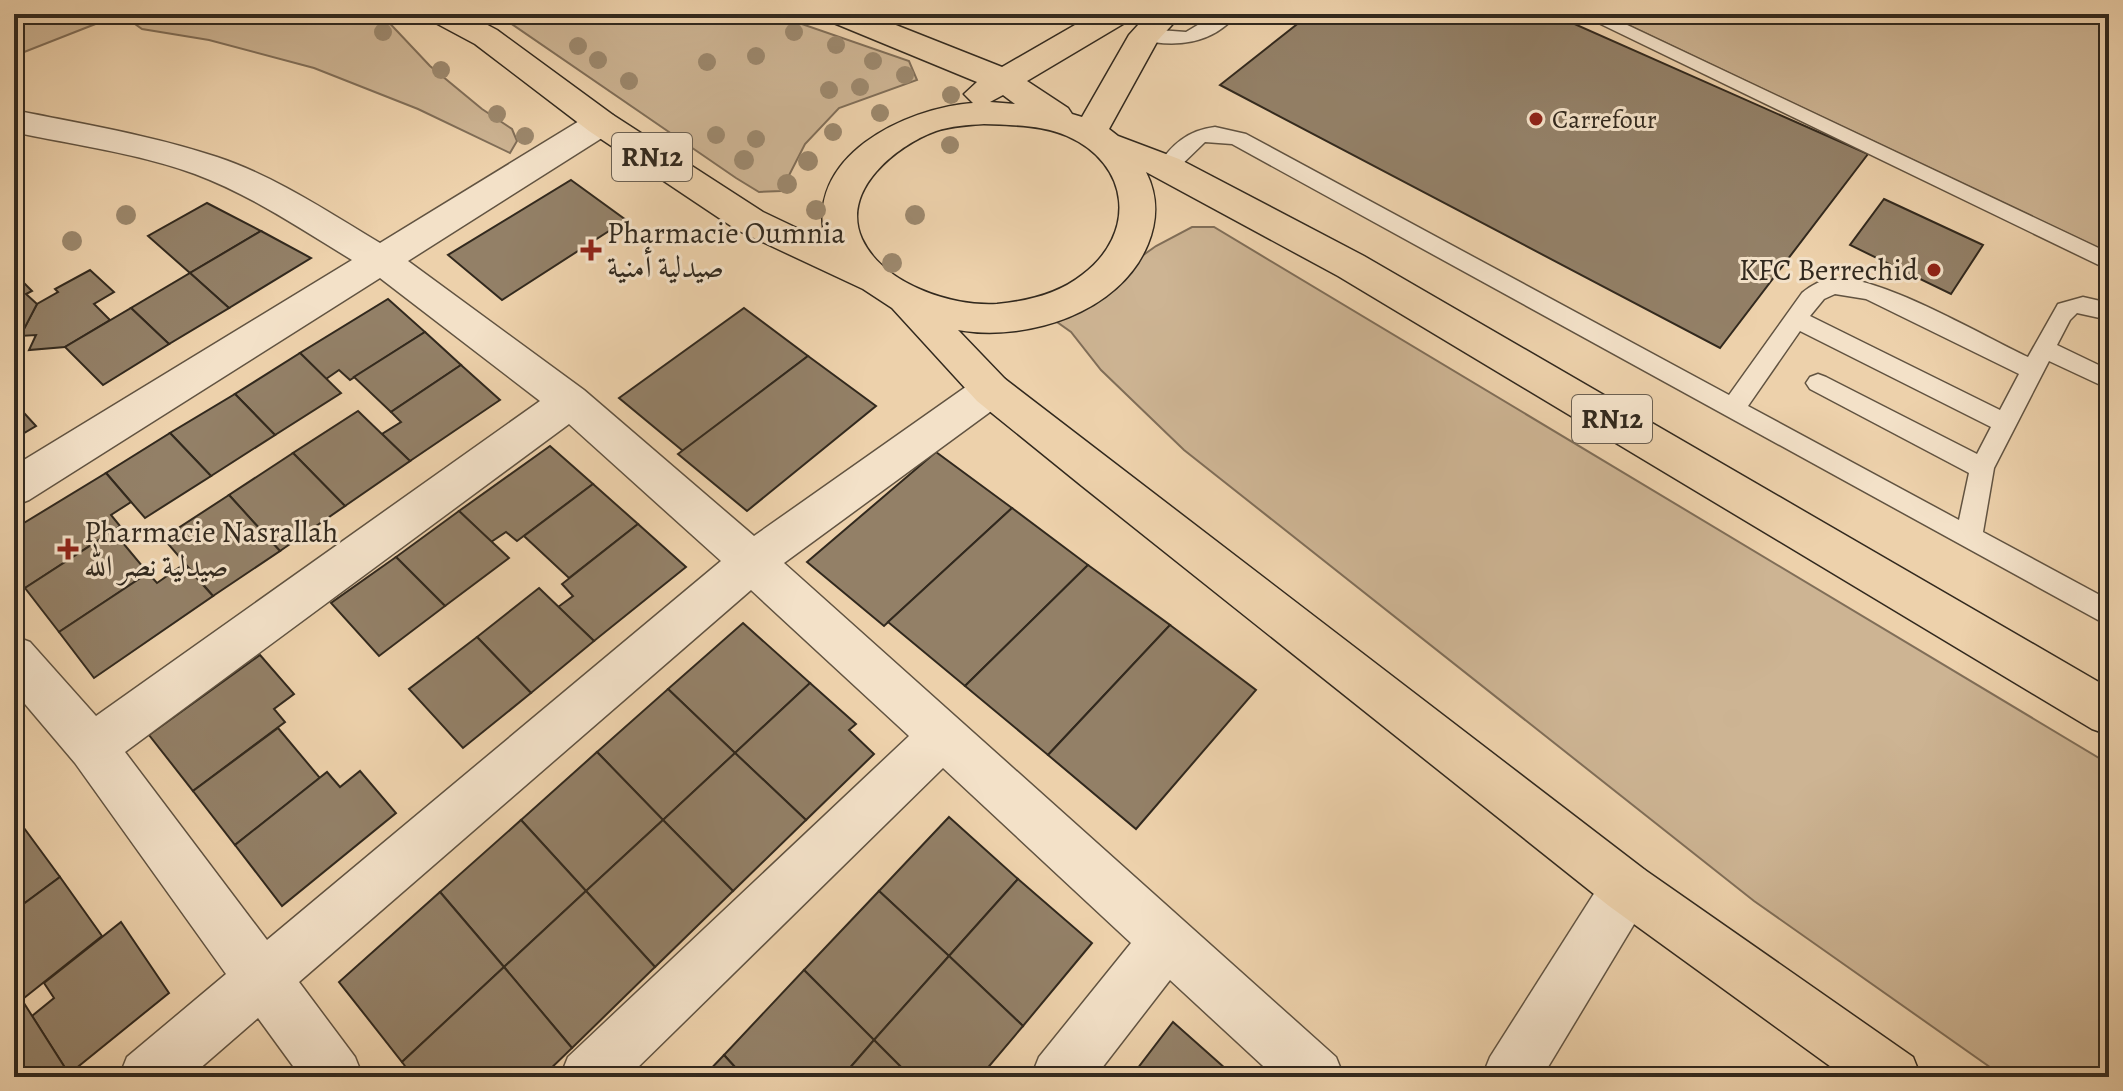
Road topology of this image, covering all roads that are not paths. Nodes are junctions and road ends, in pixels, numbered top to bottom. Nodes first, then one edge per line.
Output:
1 (443, 14) edge
2 (840, 14) edge
3 (1117, 14) edge
4 (1228, 14) edge
5 (1589, 14) edge
6 (1156, 24) edge
7 (1003, 80) junction
8 (950, 115) junction
9 (14, 121) edge
10 (601, 123) junction
11 (1087, 134) junction
12 (1167, 167) junction
13 (381, 260) junction
14 (2109, 262) edge
15 (890, 290) junction
16 (2109, 312) edge
17 (1795, 319) junction
18 (2043, 348) junction
19 (2031, 369) junction
20 (2109, 380) edge
21 (1818, 383) dead end
22 (991, 390) junction
23 (570, 401) junction
24 (1732, 410) junction
25 (2005, 423) junction
26 (1982, 468) junction
27 (14, 488) edge
28 (1969, 537) junction
29 (752, 562) junction
30 (2109, 614) edge
31 (14, 657) edge
32 (2109, 713) edge
33 (942, 737) junction
34 (92, 747) junction
35 (1627, 888) junction
36 (1166, 942) junction
37 (264, 980) junction
38 (147, 1077) edge
39 (335, 1077) edge
40 (588, 1077) edge
41 (1059, 1077) edge
42 (1316, 1077) edge
43 (1510, 1077) edge
44 (1893, 1077) edge

1 - 10 main road, RN12
2 - 7 main road, RN12
3 - 7 main road
4 - 6 lane
5 - 14 lane
6 - 11 main road
7 - 8 main road
7 - 11 main road, RN12
8 - 11 main road
8 - 15 main road
9 - 13 street
10 - 13 street
10 - 15 main road, RN12
11 - 12 main road, RN12
11 - 15 main road
12 - 24 lane
12 - 32 main road, RN12
13 - 23 street
13 - 27 street
15 - 22 main road, RN12
16 - 18 lane
17 - 19 lane
17 - 24 lane
17 - 25 lane
18 - 19 lane
18 - 20 lane
19 - 25 lane
21 - 26 lane
22 - 29 street
22 - 35 main road, RN12
23 - 29 street
23 - 34 street
24 - 28 lane
25 - 26 lane
26 - 28 lane
28 - 30 lane
29 - 33 street
29 - 37 street
31 - 34 street
33 - 36 street
33 - 40 street
34 - 37 street
35 - 43 street
35 - 44 main road, RN12
36 - 41 street
36 - 42 street
37 - 38 street
37 - 39 street

